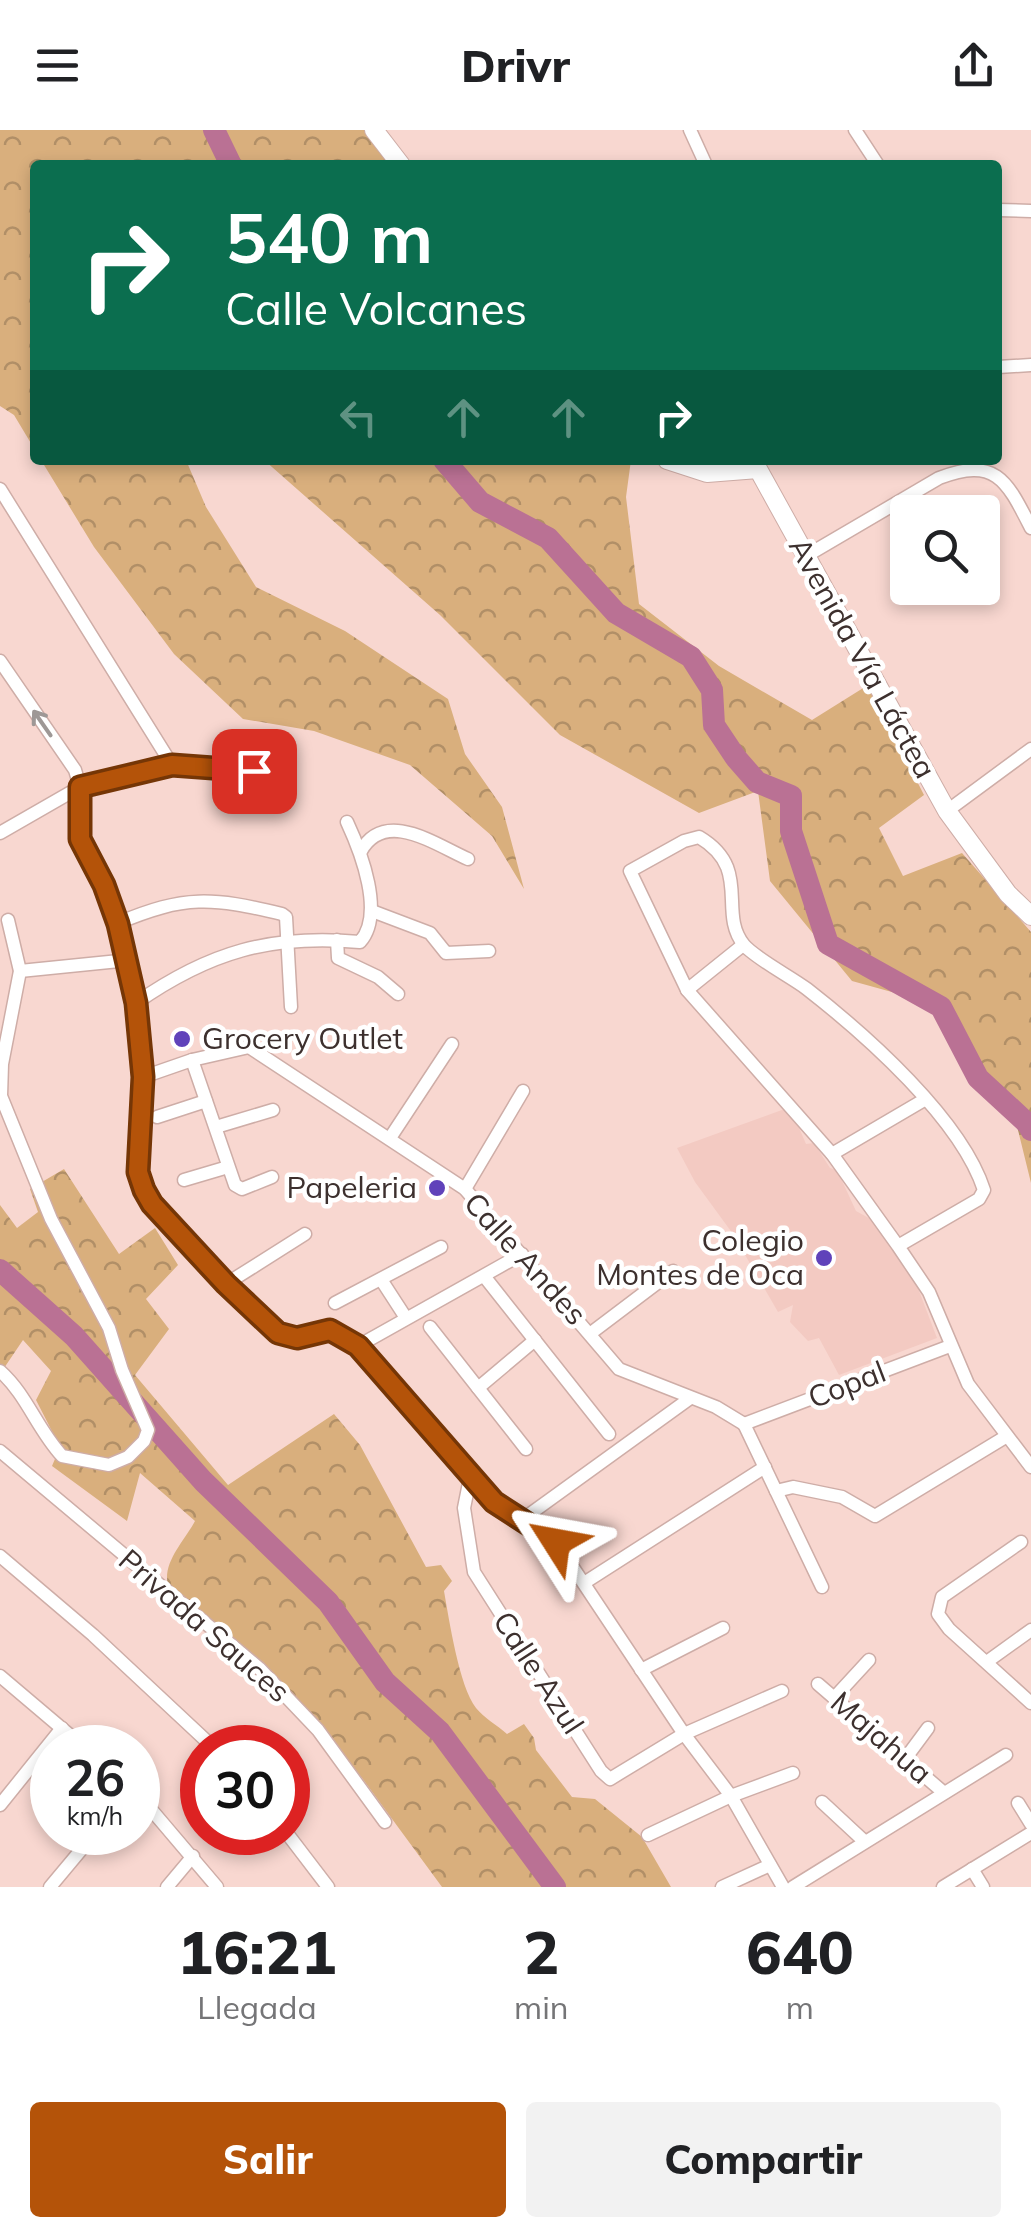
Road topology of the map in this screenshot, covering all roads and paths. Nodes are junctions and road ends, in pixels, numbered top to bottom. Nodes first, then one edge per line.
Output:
1 (374, 130) edge
2 (690, 130) edge
3 (856, 130) edge
4 (397, 160) edge
5 (704, 160) edge
6 (875, 160) edge
7 (1002, 210) edge
8 (1031, 210) edge
9 (1031, 365) edge
10 (1002, 367) edge
11 (684, 465) edge
12 (757, 465) edge
13 (764, 465) edge
14 (0, 489) edge
15 (1031, 528) edge
16 (806, 556) junction
17 (0, 660) edge
18 (1031, 749) edge
19 (172, 765) junction
20 (254, 771) dead end
21 (80, 787) junction
22 (947, 811) junction
23 (347, 822) dead end
24 (0, 833) edge
25 (361, 852) junction
26 (468, 860) dead end
27 (372, 911) junction
28 (1031, 916) edge
29 (8, 920) dead end
30 (118, 924) junction
31 (337, 940) junction
32 (286, 942) junction
33 (743, 945) junction
34 (488, 951) dead end
35 (128, 960) junction
36 (20, 970) junction
37 (687, 990) junction
38 (398, 994) dead end
39 (136, 1003) junction
40 (292, 1007) dead end
41 (452, 1044) dead end
42 (192, 1060) junction
43 (143, 1077) junction
44 (524, 1092) dead end
45 (0, 1096) edge
46 (206, 1100) junction
47 (924, 1100) junction
48 (272, 1110) dead end
49 (157, 1117) dead end
50 (216, 1126) junction
51 (390, 1138) junction
52 (832, 1154) junction
53 (228, 1167) junction
54 (272, 1177) dead end
55 (184, 1180) dead end
56 (465, 1188) junction
57 (306, 1234) dead end
58 (898, 1246) junction
59 (441, 1247) dead end
60 (522, 1254) junction
61 (673, 1271) dead end
62 (484, 1276) junction
63 (382, 1281) junction
64 (226, 1284) junction
65 (335, 1303) dead end
66 (406, 1318) junction
67 (430, 1327) dead end
68 (592, 1333) junction
69 (536, 1340) junction
70 (358, 1346) junction
71 (950, 1346) junction
72 (0, 1371) edge
73 (478, 1388) junction
74 (689, 1399) junction
75 (744, 1424) junction
76 (609, 1434) dead end
77 (1007, 1436) junction
78 (526, 1449) dead end
79 (0, 1451) edge
80 (765, 1466) junction
81 (1031, 1467) edge
82 (470, 1478) junction
83 (776, 1492) junction
84 (523, 1519) junction
85 (1021, 1542) dead end
86 (0, 1556) edge
87 (584, 1583) junction
88 (822, 1587) dead end
89 (723, 1628) dead end
90 (1031, 1630) edge
91 (869, 1660) dead end
92 (988, 1660) junction
93 (641, 1670) junction
94 (0, 1676) edge
95 (818, 1684) dead end
96 (782, 1691) dead end
97 (834, 1698) junction
98 (1031, 1702) edge
99 (58, 1725) edge
100 (190, 1725) edge
101 (928, 1728) dead end
102 (684, 1734) junction
103 (1006, 1755) dead end
104 (905, 1759) junction
105 (30, 1768) edge
106 (793, 1773) dead end
107 (944, 1792) junction
108 (731, 1796) junction
109 (822, 1802) dead end
110 (1018, 1803) dead end
111 (0, 1806) edge
112 (160, 1819) edge
113 (385, 1822) dead end
114 (1031, 1824) edge
115 (1031, 1833) edge
116 (648, 1835) dead end
117 (864, 1841) junction
118 (77, 1855) edge
119 (304, 1855) edge
120 (193, 1856) junction
121 (770, 1864) junction
122 (972, 1869) junction
123 (50, 1887) edge
124 (167, 1887) edge
125 (217, 1887) edge
126 (328, 1887) edge
127 (722, 1887) edge
128 (783, 1887) edge
129 (793, 1887) edge
130 (944, 1887) edge
131 (983, 1887) edge

1 - 4 street
2 - 5 street
3 - 6 street
7 - 8 street
9 - 10 street
11 - 12 street, Avenida Vía Láctea
13 - 16 street, Avenida Vía Láctea
14 - 19 street
15 - 16 street
16 - 22 street, Avenida Vía Láctea
21 -> 17 street
18 - 22 street
19 - 20 street
19 - 21 street
21 - 24 street
21 - 30 street
22 - 28 street, Avenida Vía Láctea
23 - 25 street
25 - 26 street
25 - 27 street
27 - 31 street
27 - 34 street
29 - 36 street
30 - 32 street
30 - 35 street
31 - 32 street
31 - 38 street
32 - 39 street
32 - 40 street
33 - 37 street
33 - 37 street
33 - 47 street
35 - 36 street
35 - 39 street
36 - 45 street
37 - 52 street
39 - 43 street
41 - 51 street
42 - 43 street, Calle Andes
42 - 46 street
42 - 51 street, Calle Andes
43 - 64 street
44 - 56 street
45 - 72 street
46 - 49 street
46 - 50 street
47 - 52 street
47 - 58 street
48 - 50 street
50 - 53 street
51 - 56 street, Calle Andes
52 - 58 street
53 - 54 street
53 - 55 street
56 - 60 street, Calle Andes
57 - 64 street
58 - 71 street
59 - 63 street
60 - 62 street
60 - 68 street, Calle Andes
61 - 68 street
62 - 66 street
62 - 69 street
63 - 65 street
63 - 66 street
64 - 70 street
66 - 70 street
67 - 73 street
68 - 74 street, Calle Andes
69 - 73 street
69 - 76 street
70 - 82 street
71 - 75 street, Copal
71 - 77 street
73 - 78 street
74 - 75 street, Calle Andes
74 - 84 street
75 - 80 street
77 - 81 street
77 - 83 street
79 - 113 street, Privada Sauces
80 - 83 street
80 - 87 street
82 - 84 street
82 - 102 street, Calle Azul
83 - 88 street
84 - 87 street
85 - 92 street
86 - 100 street
87 - 93 street
89 - 93 street
90 - 92 street
91 - 97 street
92 - 98 street
93 - 102 street
94 - 99 street
95 - 97 street, Majahua
96 - 102 street, Calle Azul
97 - 104 street, Majahua
101 - 104 street
102 - 108 street
103 - 107 street
104 - 107 street, Majahua
105 - 111 street
106 - 108 street
107 - 117 street
108 - 116 street
108 - 121 street
109 - 117 street
110 - 114 street
112 - 120 street
115 - 122 street
117 - 129 street
118 - 123 street
119 - 126 street
120 - 124 street
120 - 125 street
121 - 127 street
121 - 128 street
122 - 130 street
122 - 131 street

